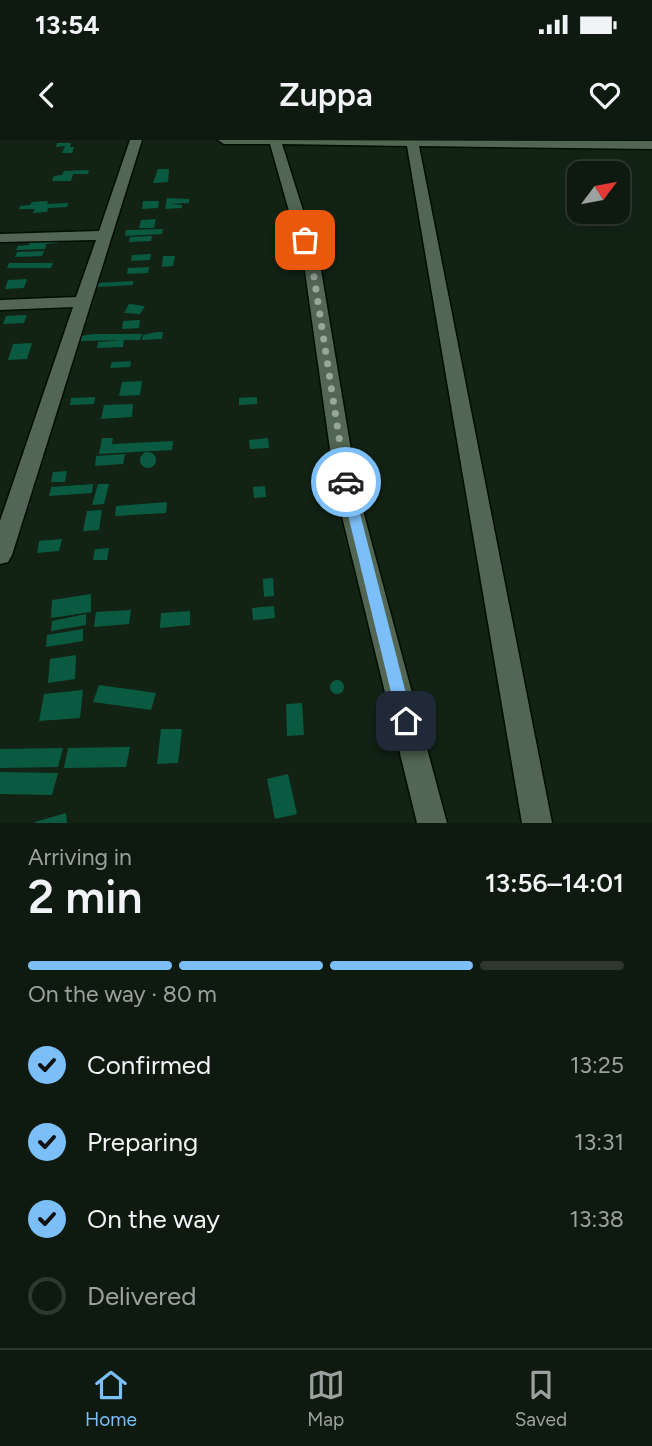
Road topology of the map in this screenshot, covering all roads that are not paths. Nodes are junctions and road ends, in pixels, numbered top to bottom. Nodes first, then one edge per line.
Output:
1 (136, 140) edge
2 (223, 140) edge
3 (257, 140) edge
4 (275, 141) edge
5 (321, 141) edge
6 (413, 141) edge
7 (652, 145) edge
8 (105, 235) junction
9 (0, 238) edge
10 (83, 302) junction
11 (0, 305) edge
12 (1, 546) edge
13 (432, 823) edge
14 (537, 823) edge

1 - 8 street
2 - 3 street
3 - 4 street
4 - 5 street
4 - 13 street
5 - 6 street
6 - 7 street
6 - 14 street
8 - 9 street
8 - 10 street
10 - 11 street
10 - 12 street

